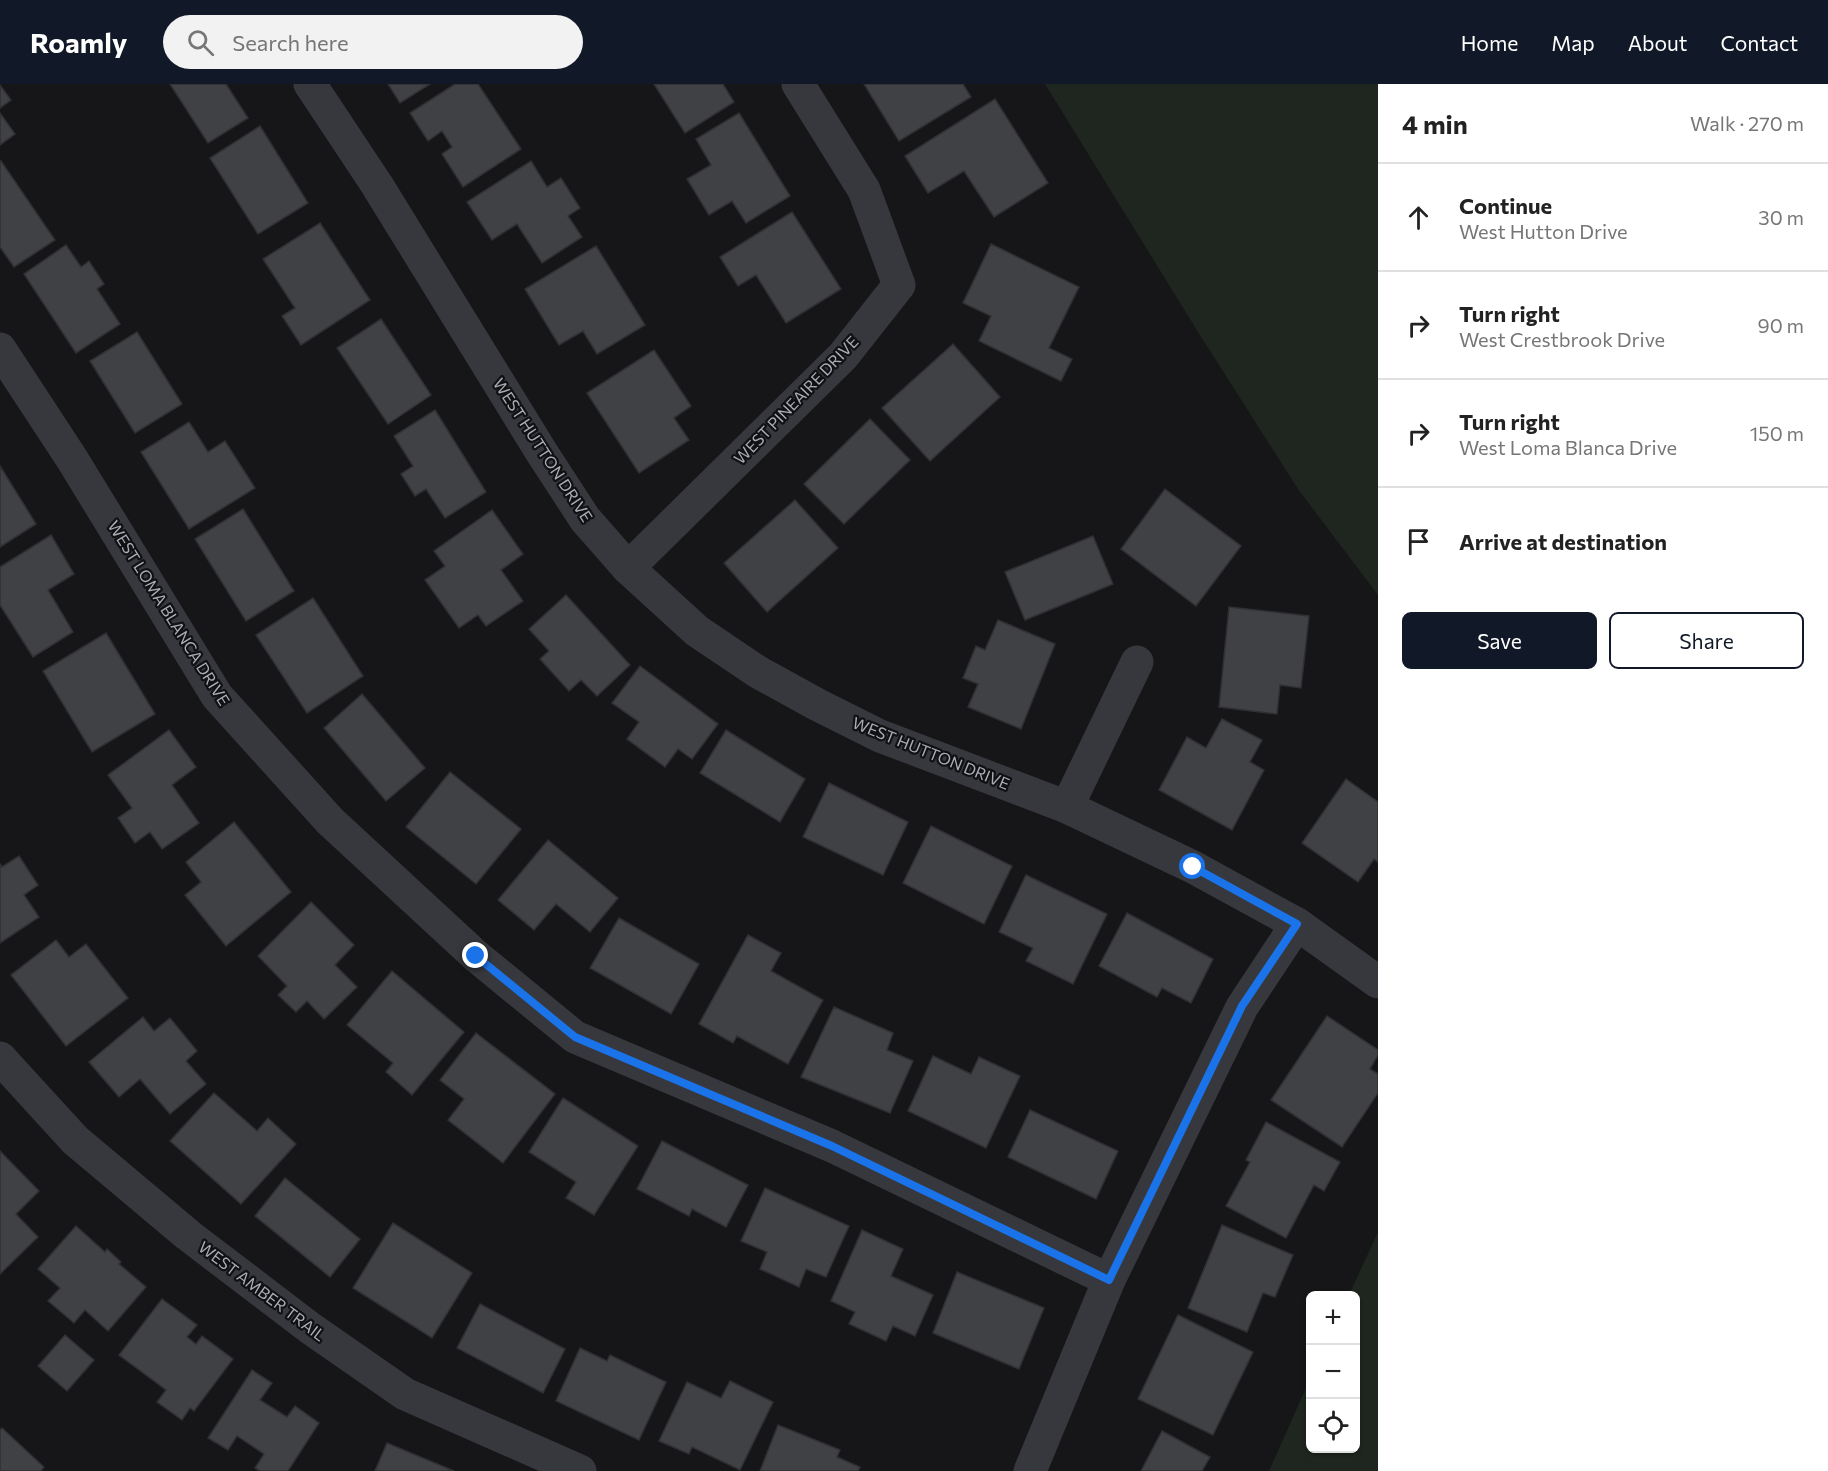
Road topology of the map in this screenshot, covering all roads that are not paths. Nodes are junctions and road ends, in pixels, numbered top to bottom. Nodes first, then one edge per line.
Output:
1 (310, 84) edge
2 (798, 84) edge
3 (0, 349) edge
4 (628, 568) junction
5 (1137, 662) dead end
6 (1067, 807) junction
7 (1297, 924) junction
8 (1378, 982) edge
9 (0, 1058) edge
10 (1109, 1280) junction
11 (569, 1469) edge
12 (1030, 1471) edge

1 - 4 street, WEST HUTTON DRIVE
2 - 4 street, WEST PINEAIRE DRIVE
3 - 10 street, WEST LOMA BLANCA DRIVE
4 - 6 street, WEST HUTTON DRIVE
5 - 6 street
6 - 7 street, WEST HUTTON DRIVE
7 - 8 street, WEST HUTTON DRIVE
7 - 10 street
9 - 11 street, WEST AMBER TRAIL
10 - 12 street

